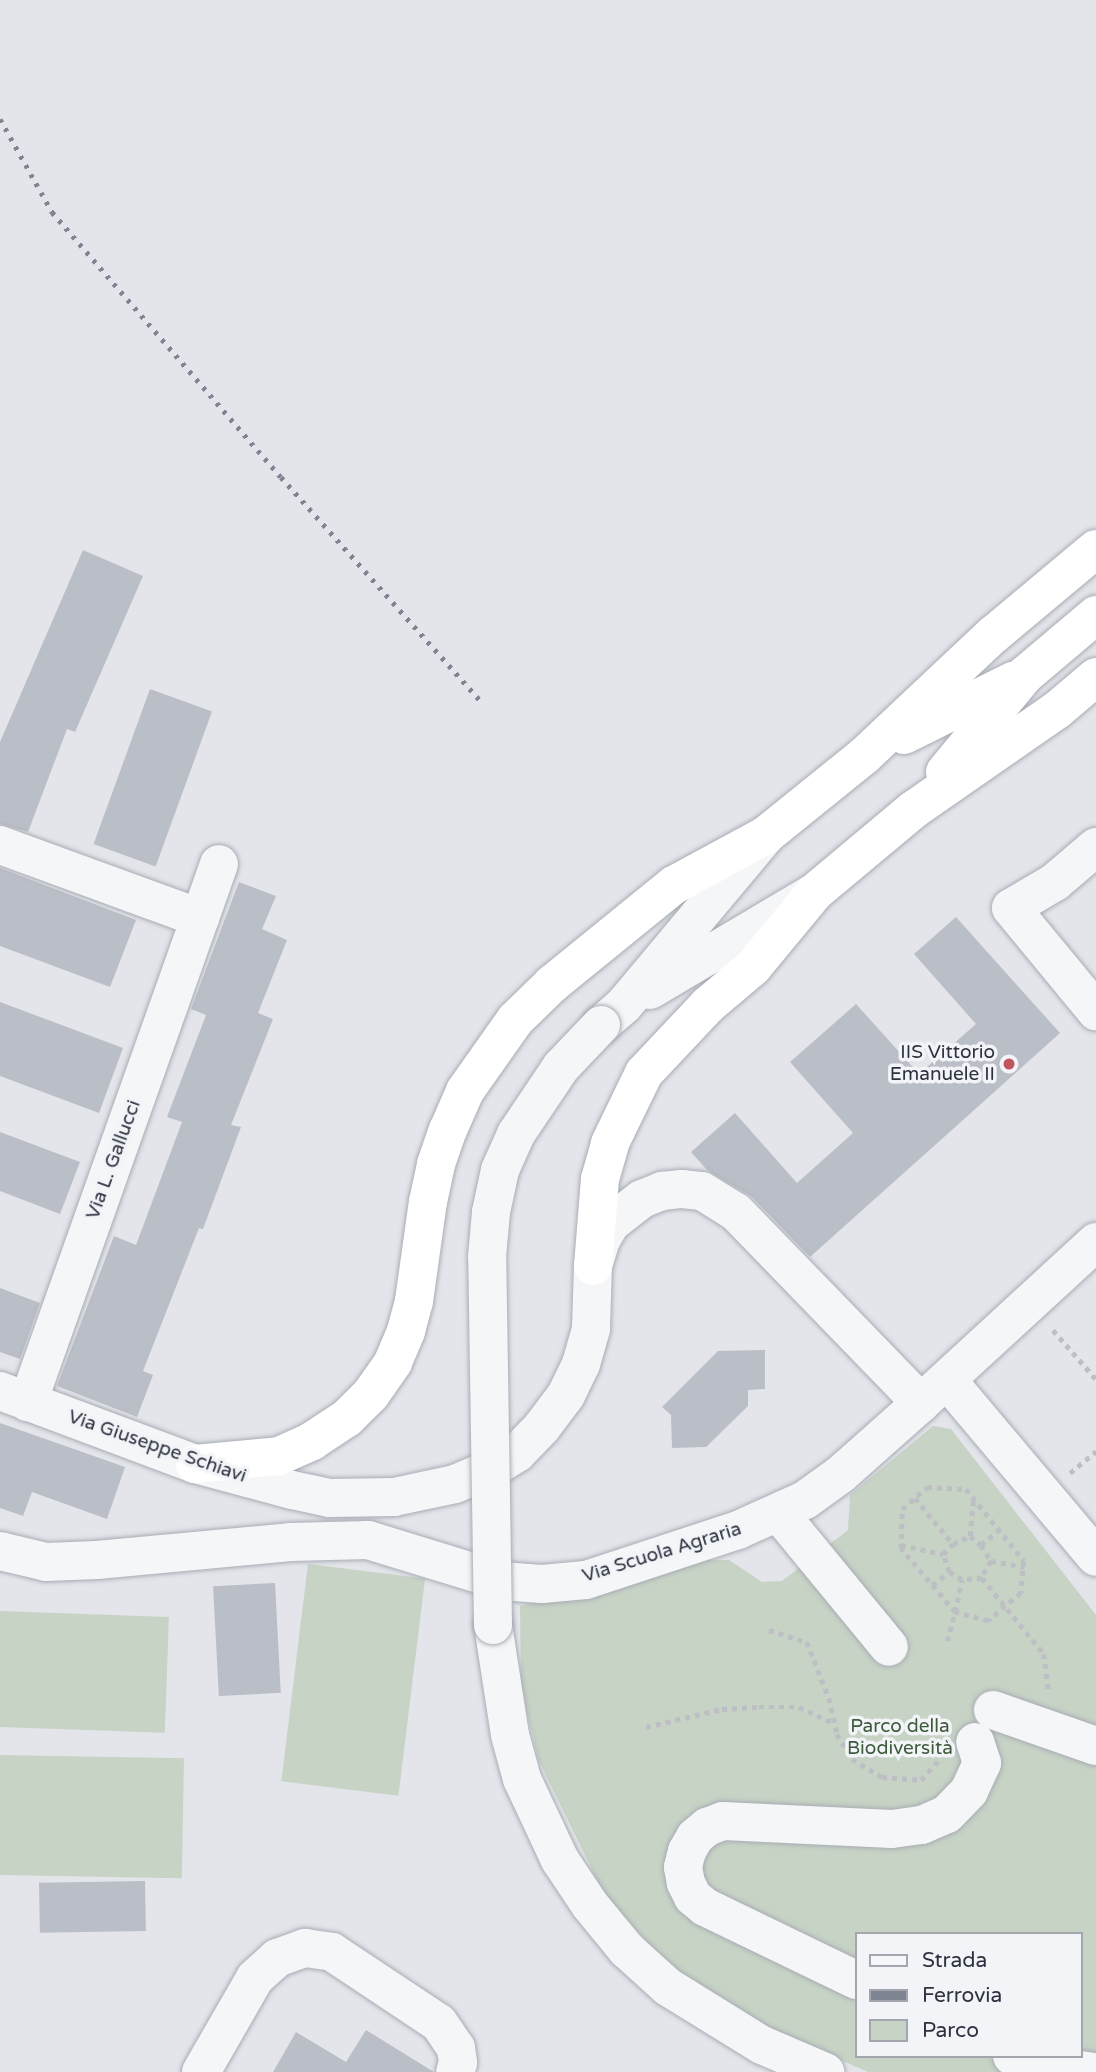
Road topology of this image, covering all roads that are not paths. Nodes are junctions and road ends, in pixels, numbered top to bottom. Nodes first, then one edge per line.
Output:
1 (1096, 549) edge
2 (1096, 615) edge
3 (1025, 675) junction
4 (1096, 677) edge
5 (864, 755) junction
6 (914, 810) junction
7 (766, 835) junction
8 (0, 845) edge
9 (1096, 847) edge
10 (219, 864) dead end
11 (815, 892) junction
12 (200, 918) junction
13 (1096, 1012) edge
14 (612, 1015) junction
15 (1096, 1242) edge
16 (593, 1266) junction
17 (934, 1392) junction
18 (14, 1396) edge
19 (195, 1464) junction
20 (779, 1513) junction
21 (0, 1551) edge
22 (1096, 1557) edge
23 (889, 1647) dead end
24 (1096, 1746) edge
25 (855, 1980) edge
26 (1017, 2058) edge
27 (201, 2072) edge
28 (456, 2072) edge
29 (825, 2072) edge
30 (1094, 2072) edge

1 - 5 highway
2 - 3 highway
3 - 5 highway
3 - 6 highway
4 - 6 highway
5 - 7 highway
6 - 11 highway
7 - 14 street
7 - 19 highway
8 - 12 street
9 - 13 street
10 - 12 street, Via L. Gallucci
11 - 14 street
11 - 16 highway
12 - 18 street, Via L. Gallucci
14 - 29 street, bridge
15 - 17 street, Via Scuola Agraria
16 - 17 street, Via Giuseppe Schiavi
16 - 19 street, Via Giuseppe Schiavi
17 - 20 street, Via Scuola Agraria
17 - 22 street
18 - 19 street, Via Giuseppe Schiavi
20 - 21 street, Via Scuola Agraria
20 - 23 street
24 - 25 street
26 - 30 street
27 - 28 street

